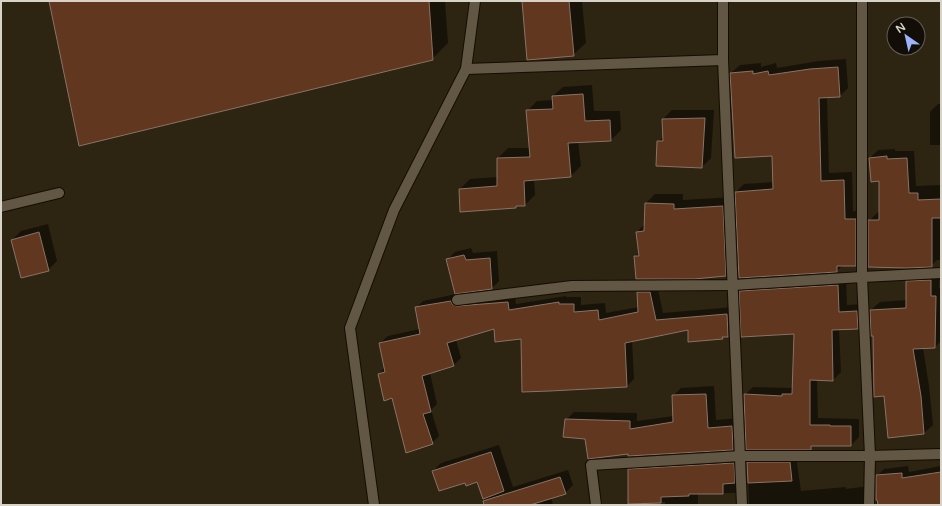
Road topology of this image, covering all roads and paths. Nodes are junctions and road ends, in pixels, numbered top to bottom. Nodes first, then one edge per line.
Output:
1 (475, 1) edge
2 (723, 1) edge
3 (862, 1) edge
4 (723, 60) junction
5 (466, 69) junction
6 (59, 193) dead end
7 (1, 207) edge
8 (941, 274) edge
9 (862, 277) junction
10 (733, 285) junction
11 (457, 300) dead end
12 (941, 454) edge
13 (741, 456) junction
14 (870, 456) junction
15 (374, 505) edge
16 (596, 505) edge
17 (742, 505) edge
18 (869, 505) edge

1 - 5 street
2 - 4 street
3 - 9 street
4 - 5 street
4 - 10 street
5 - 15 street
6 - 7 street
8 - 9 street
9 - 10 street
9 - 14 street
10 - 11 street
10 - 13 street
12 - 14 street
13 - 14 street
13 - 16 street
13 - 17 street
14 - 18 street

